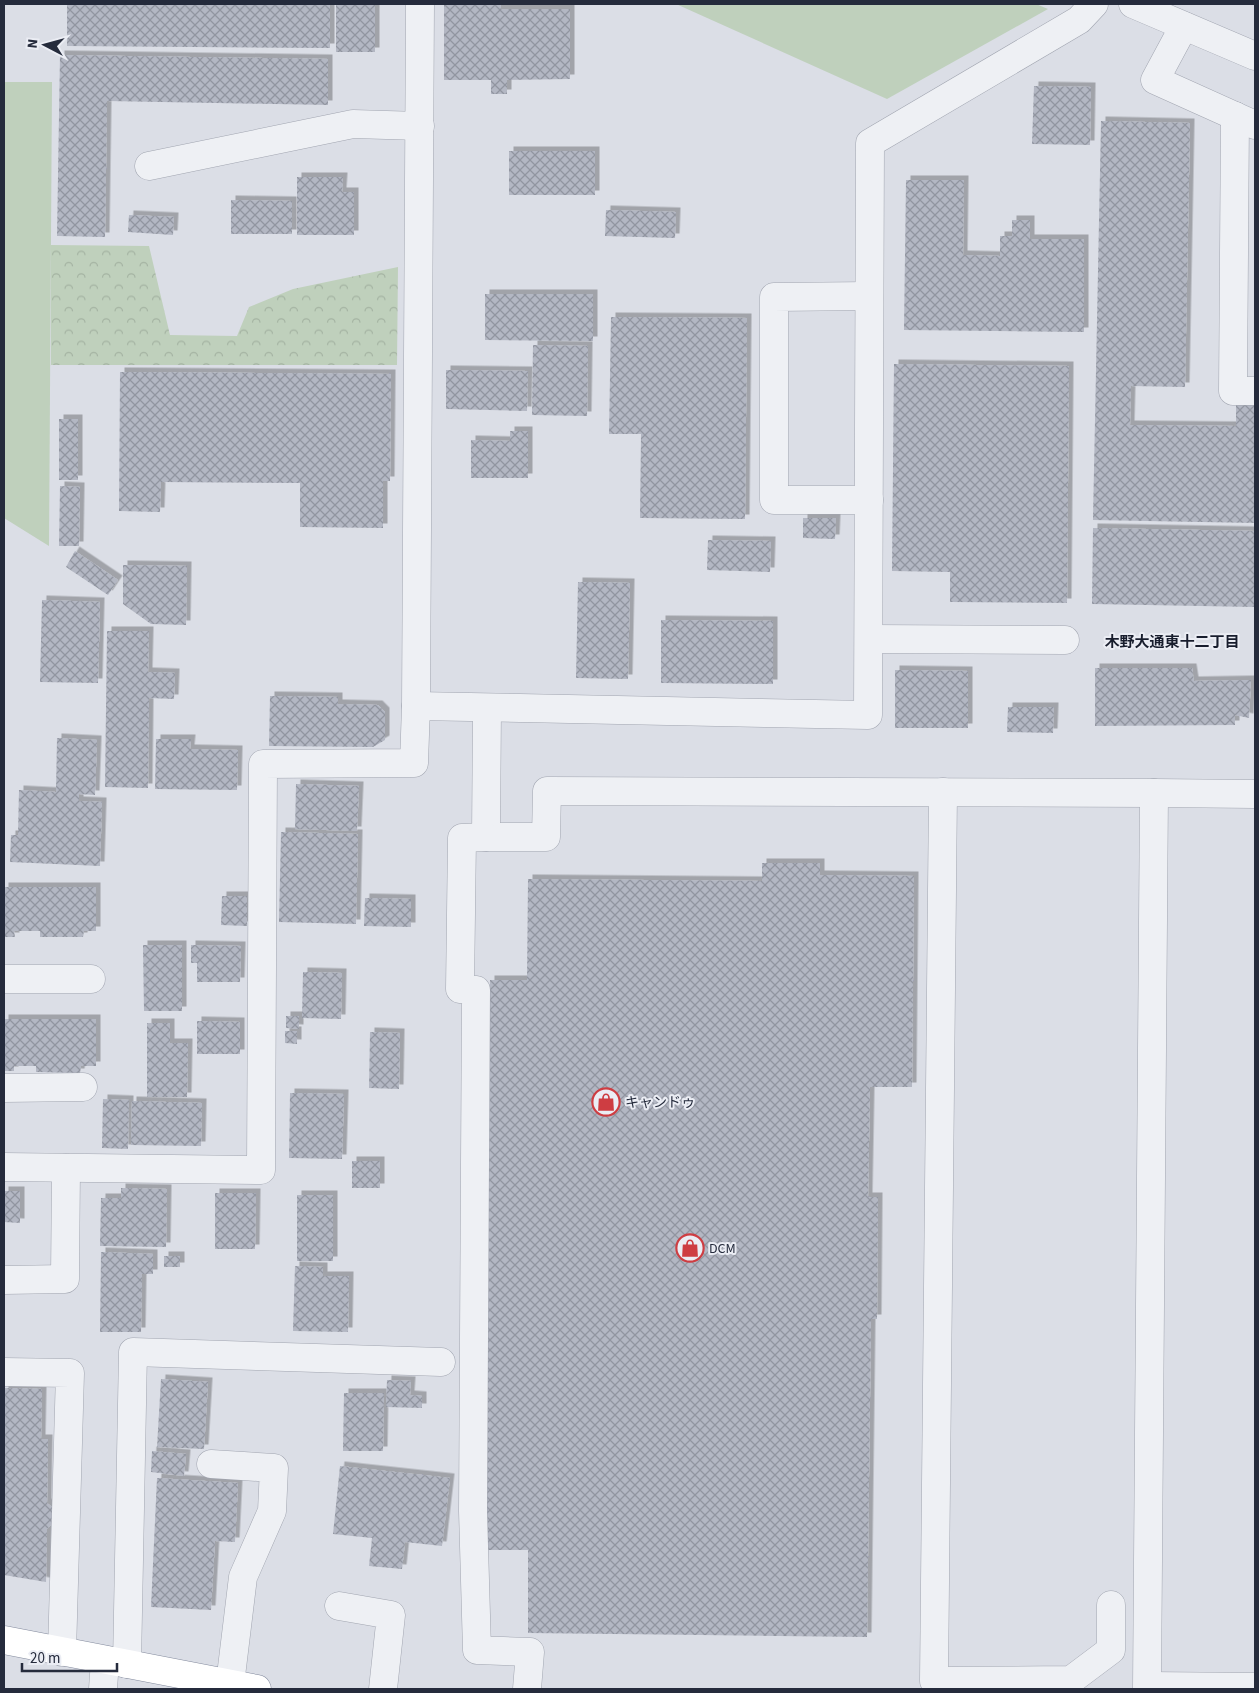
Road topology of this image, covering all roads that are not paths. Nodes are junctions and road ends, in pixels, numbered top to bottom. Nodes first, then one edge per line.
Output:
1 (420, 4) edge
2 (1094, 4) edge
3 (1132, 4) edge
4 (1184, 26) junction
5 (1255, 56) edge
6 (1245, 121) edge
7 (420, 126) junction
8 (148, 166) dead end
9 (1245, 238) edge
10 (869, 296) junction
11 (1255, 391) edge
12 (869, 500) junction
13 (869, 639) junction
14 (1065, 640) dead end
15 (416, 706) junction
16 (487, 708) junction
17 (943, 792) junction
18 (1154, 793) junction
19 (1255, 794) edge
20 (486, 837) junction
21 (4, 979) edge
22 (91, 979) dead end
23 (83, 1087) dead end
24 (4, 1088) edge
25 (4, 1167) edge
26 (66, 1168) junction
27 (4, 1280) edge
28 (441, 1362) dead end
29 (4, 1372) edge
30 (211, 1464) dead end
31 (1111, 1605) dead end
32 (339, 1606) dead end
33 (4, 1640) edge
34 (62, 1652) junction
35 (116, 1662) junction
36 (230, 1684) junction
37 (1255, 1687) edge
38 (1147, 1688) edge
39 (103, 1689) edge
40 (258, 1689) edge
41 (383, 1689) edge
42 (527, 1689) edge

1 - 7 street
2 - 10 street
3 - 4 street
4 - 5 street
4 - 6 street
6 - 9 street
7 - 8 street
7 - 15 street
9 - 11 street
10 - 12 street
10 - 12 street
12 - 13 street
13 - 14 street
13 - 16 street
15 - 16 street
15 - 26 street
16 - 20 street
17 - 18 street
17 - 20 street
17 - 31 street
18 - 19 street
18 - 38 street
20 - 42 street
21 - 22 street
23 - 24 street
25 - 26 street
26 - 27 street
28 - 35 street
29 - 34 street
30 - 36 street
32 - 41 street
33 - 34 highway
34 - 35 highway
35 - 36 highway
35 - 39 street
36 - 40 highway
37 - 38 street

